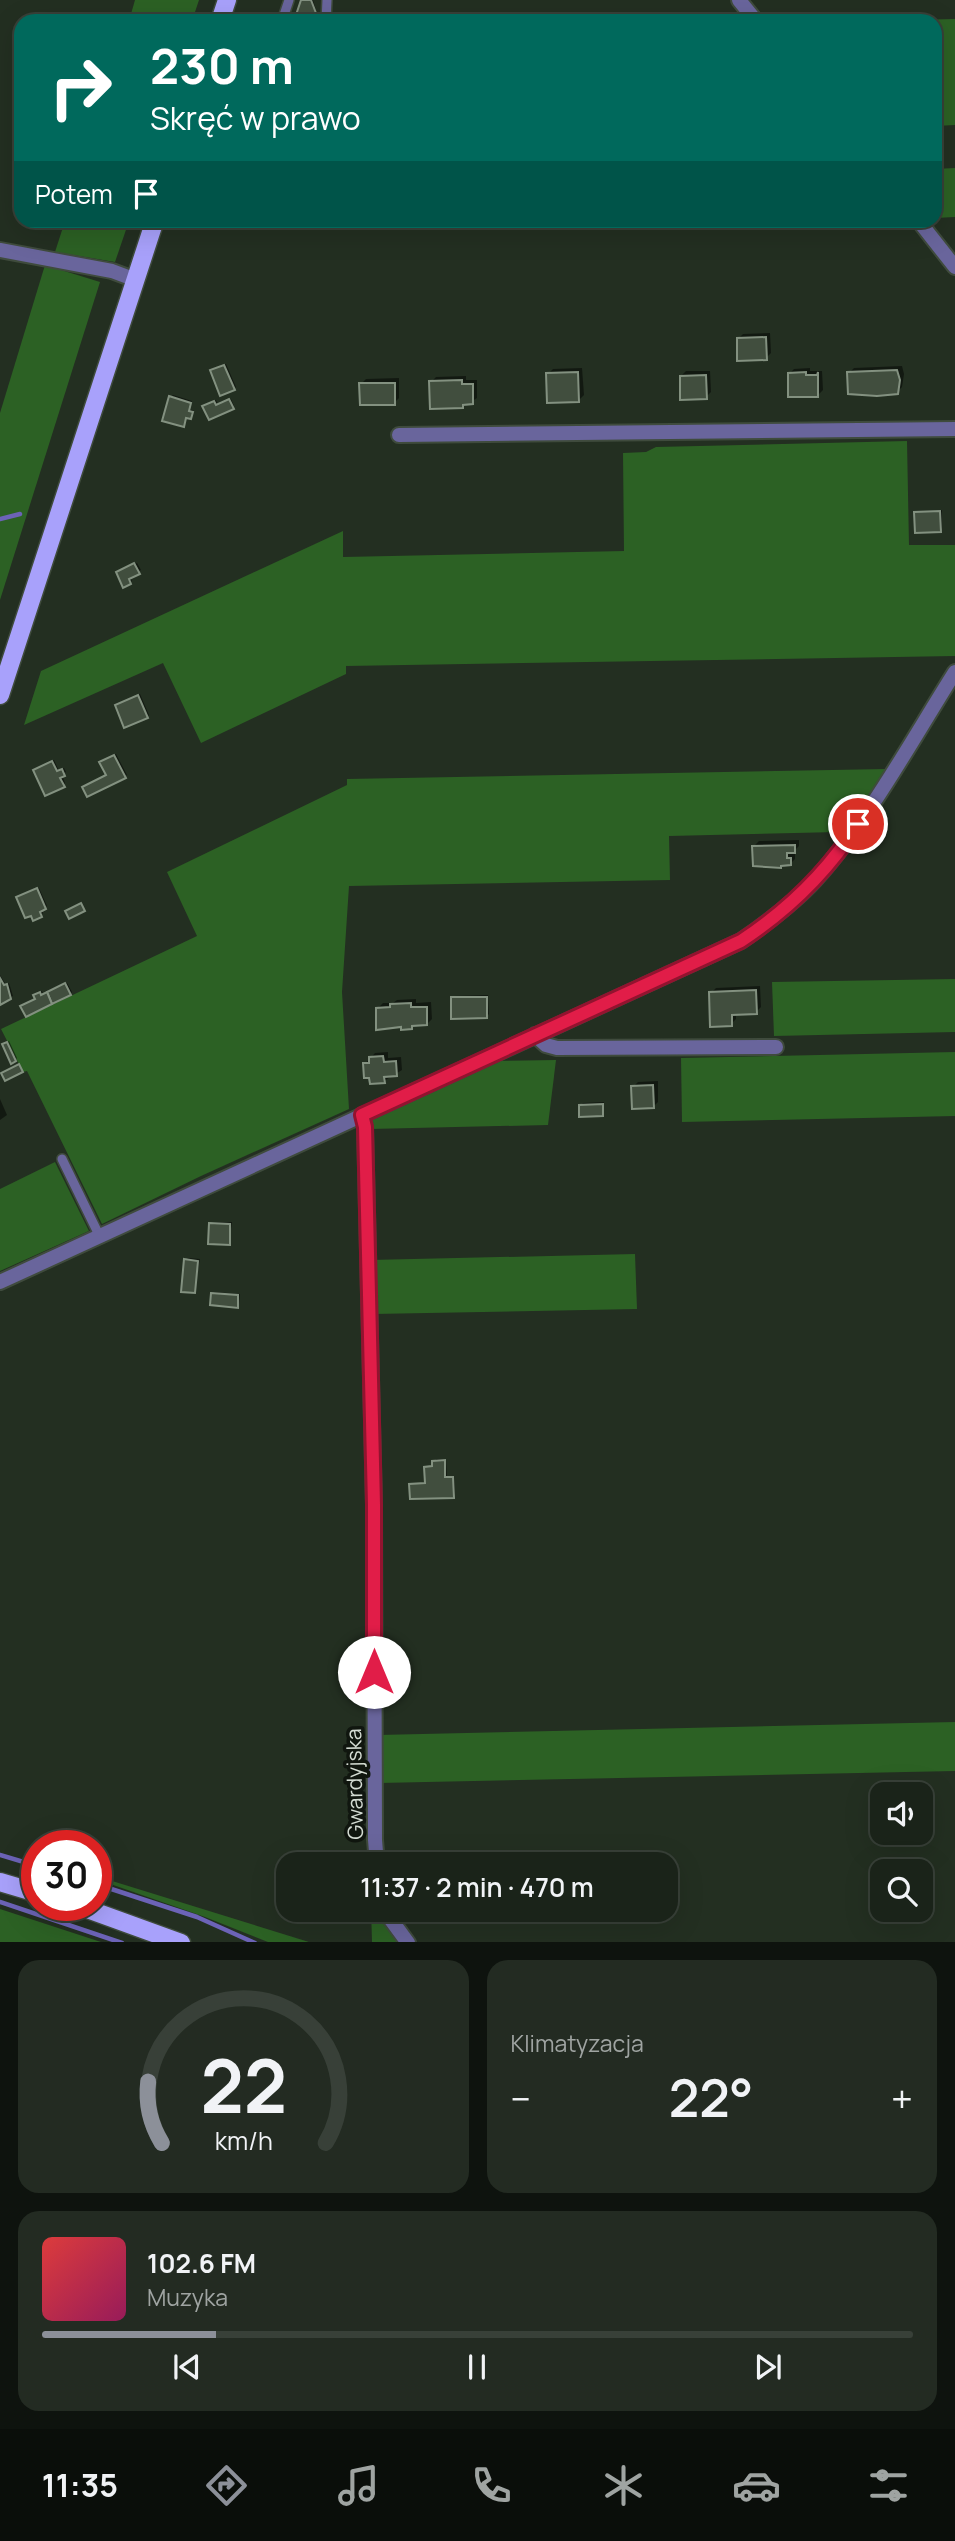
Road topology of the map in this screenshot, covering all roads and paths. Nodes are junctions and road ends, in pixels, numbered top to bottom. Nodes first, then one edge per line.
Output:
1 (739, 0) edge
2 (750, 14) edge
3 (152, 228) edge
4 (924, 228) edge
5 (0, 250) edge
6 (955, 267) edge
7 (136, 279) junction
8 (955, 429) edge
9 (399, 435) dead end
10 (955, 672) edge
11 (0, 695) edge
12 (535, 1035) junction
13 (776, 1047) dead end
14 (362, 1115) junction
15 (62, 1159) dead end
16 (99, 1235) junction
17 (0, 1282) edge
18 (376, 1852) edge
19 (0, 1882) edge
20 (21, 1888) edge
21 (112, 1918) edge
22 (393, 1922) edge
23 (181, 1942) edge
24 (408, 1942) edge

1 - 2 street
3 - 7 main road
4 - 6 street
5 - 7 street
7 - 11 main road
8 - 9 street
10 - 12 street
12 - 13 street
12 - 14 street
14 - 16 street
14 - 18 street, Gwardyjska
15 - 16 lane
16 - 17 street
19 - 20 main road
21 - 23 main road
22 - 24 street

